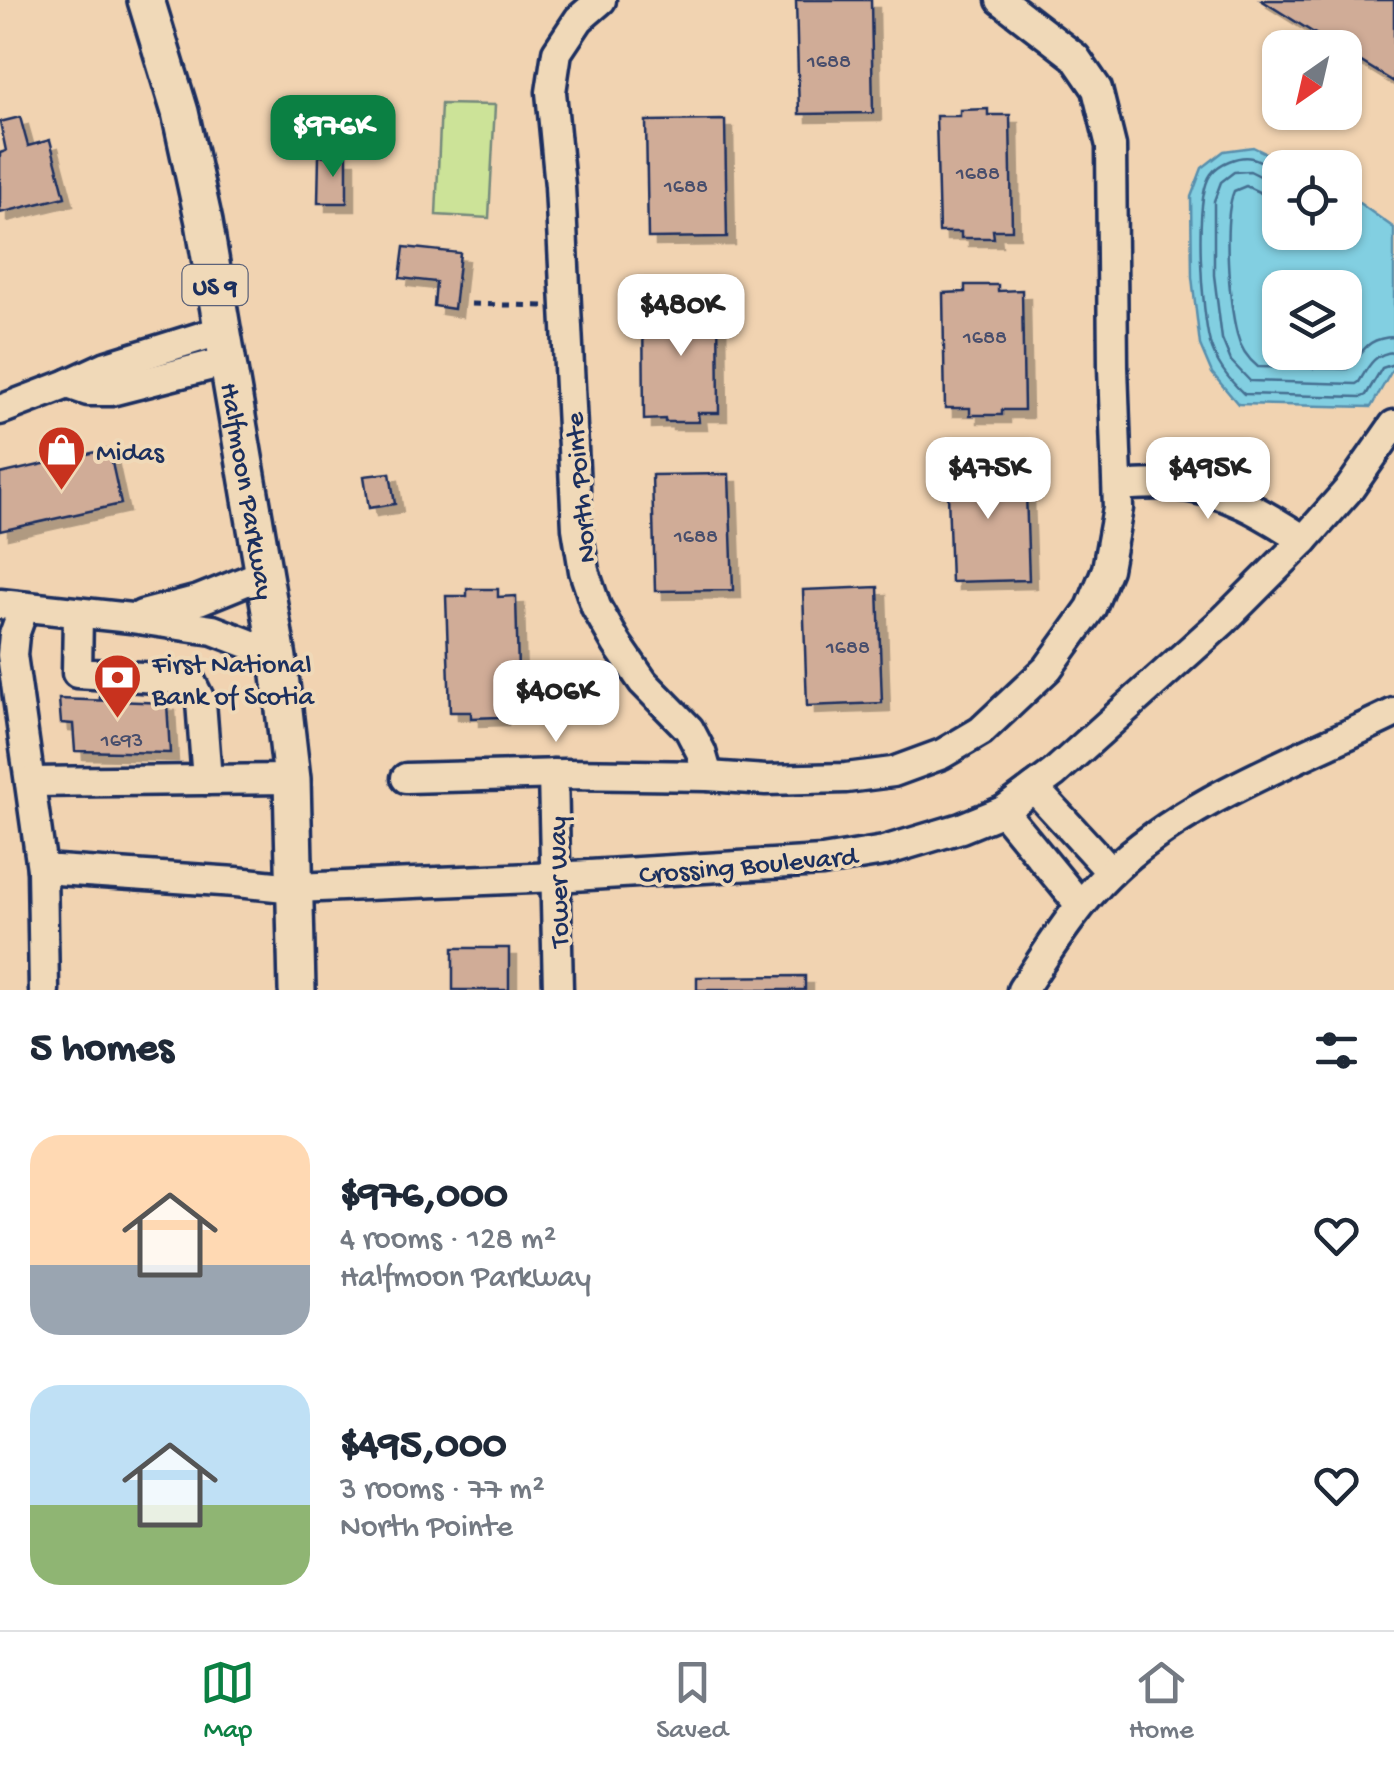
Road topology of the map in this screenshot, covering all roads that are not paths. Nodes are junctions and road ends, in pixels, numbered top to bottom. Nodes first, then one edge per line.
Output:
1 (146, 0) edge
2 (601, 0) edge
3 (1001, 0) edge
4 (225, 345) junction
5 (0, 410) edge
6 (1394, 425) edge
7 (1118, 486) junction
8 (1304, 540) junction
9 (263, 574) junction
10 (12, 605) edge
11 (78, 614) junction
12 (131, 618) junction
13 (278, 658) junction
14 (1394, 713) edge
15 (554, 774) junction
16 (708, 776) junction
17 (406, 778) dead end
18 (292, 779) junction
19 (208, 780) junction
20 (30, 782) junction
21 (1034, 788) junction
22 (1004, 811) junction
23 (42, 868) junction
24 (1110, 872) junction
25 (556, 877) junction
26 (295, 888) junction
27 (1080, 904) junction
28 (44, 990) edge
29 (297, 990) edge
30 (558, 990) edge
31 (1022, 990) edge

1 - 4 main road, Halfmoon Parkway / US 9
2 - 16 street, North Pointe
3 - 7 street
4 - 5 street
4 - 9 main road, Halfmoon Parkway / US 9
6 - 8 street, Crossing Boulevard
7 - 8 street
7 - 16 street
8 - 21 street, Crossing Boulevard
9 - 12 street
9 - 13 main road, Halfmoon Parkway / US 9
10 - 11 street
10 - 20 street
11 - 12 street
11 - 19 street
12 - 13 street
13 - 18 main road, Halfmoon Parkway / US 9
14 - 24 street
15 - 16 street
15 - 17 street
15 - 25 street, Tower Way
18 - 19 street
18 - 26 main road, Halfmoon Parkway / US 9
19 - 20 street
20 - 23 street
21 - 22 street, Crossing Boulevard
21 - 24 street
22 - 25 street, Crossing Boulevard
22 - 27 street
23 - 26 street, Crossing Boulevard
23 - 28 street
24 - 27 street
25 - 26 street, Crossing Boulevard
25 - 30 street, Tower Way
26 - 29 main road, Halfmoon Parkway / US 9
27 - 31 street

